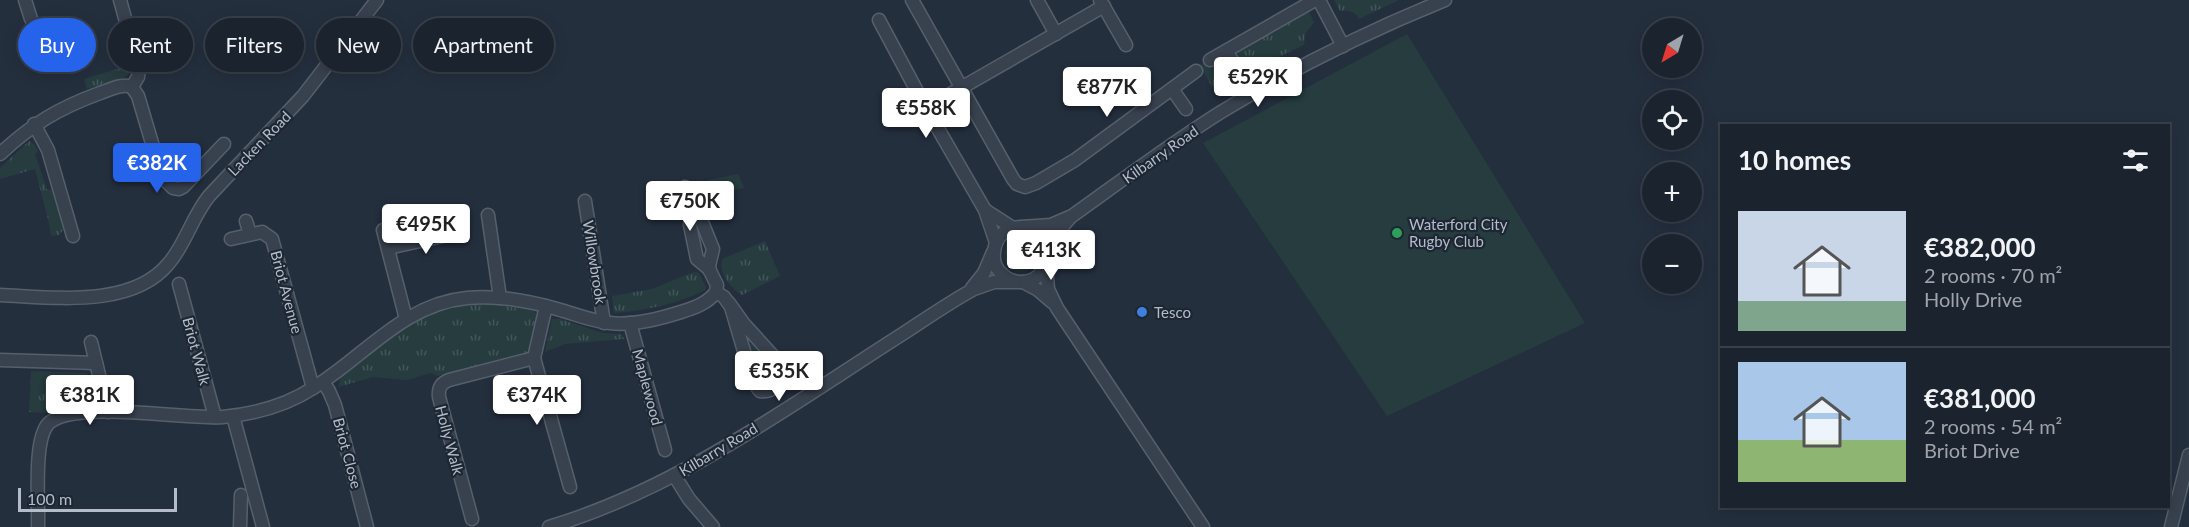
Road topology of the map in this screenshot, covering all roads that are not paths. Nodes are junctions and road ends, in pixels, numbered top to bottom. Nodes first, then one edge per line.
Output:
1 (25, 0) edge
2 (120, 0) edge
3 (377, 0) edge
4 (912, 0) edge
5 (1036, 0) edge
6 (1315, 0) edge
7 (1319, 0) edge
8 (1445, 0) edge
9 (1102, 3) edge
10 (31, 18) edge
11 (879, 20) dead end
12 (1056, 34) junction
13 (1126, 45) dead end
14 (1343, 46) junction
15 (1226, 51) junction
16 (1210, 60) dead end
17 (1237, 68) dead end
18 (1196, 71) dead end
19 (132, 87) junction
20 (961, 89) junction
21 (1172, 89) junction
22 (926, 108) junction
23 (1186, 108) dead end
24 (34, 124) junction
25 (224, 144) dead end
26 (0, 154) edge
27 (685, 187) dead end
28 (585, 201) dead end
29 (691, 209) junction
30 (985, 210) junction
31 (488, 215) dead end
32 (1072, 216) junction
33 (246, 221) dead end
34 (1017, 228) junction
35 (383, 230) dead end
36 (457, 233) dead end
37 (250, 234) junction
38 (73, 236) dead end
39 (231, 239) dead end
40 (995, 247) junction
41 (388, 248) junction
42 (1047, 261) junction
43 (710, 271) junction
44 (1019, 282) junction
45 (179, 284) dead end
46 (717, 292) junction
47 (966, 293) junction
48 (0, 295) edge
49 (500, 298) junction
50 (729, 303) junction
51 (546, 306) junction
52 (1057, 308) junction
53 (406, 319) junction
54 (604, 323) junction
55 (630, 323) junction
56 (91, 342) dead end
57 (534, 358) junction
58 (0, 360) edge
59 (96, 363) junction
60 (318, 385) junction
61 (108, 412) junction
62 (233, 416) junction
63 (215, 417) junction
64 (665, 450) dead end
65 (2189, 455) edge
66 (674, 475) junction
67 (570, 487) dead end
68 (241, 495) dead end
69 (472, 519) dead end
70 (38, 527) edge
71 (240, 527) edge
72 (263, 527) edge
73 (367, 527) edge
74 (549, 527) edge
75 (713, 527) edge
76 (1203, 527) edge
77 (2171, 527) edge

1 - 10 street
2 - 19 street
3 - 48 street, Lacken Road
4 - 20 street
5 - 12 street
6 - 15 street
7 - 14 street
8 - 14 street, Kilbarry Road
9 - 12 street
9 - 13 street
11 - 22 street
12 - 20 street
14 - 32 street, Kilbarry Road
15 - 16 street
15 - 17 street
18 - 21 street
19 - 24 street
19 - 25 street
20 - 21 street
20 - 22 street
21 - 23 street
22 - 30 street
24 - 26 street
24 - 38 street
27 - 29 street
28 - 54 street, Willowbrook
29 - 43 street
29 - 43 street
30 - 34 street
30 - 40 street
31 - 49 street
32 - 34 street, Kilbarry Road
32 - 42 street, Kilbarry Road
33 - 37 street
34 - 40 street
34 - 42 street
35 - 41 street
36 - 41 street
37 - 39 street
37 - 60 street, Briot Avenue
40 - 44 street
40 - 47 street, Kilbarry Road
41 - 53 street
42 - 44 street
42 - 52 street
43 - 46 street
44 - 47 street, Kilbarry Road
44 - 52 street
45 - 63 street, Briot Walk
46 - 50 street
46 - 55 street
47 - 66 street, Kilbarry Road
49 - 51 street
49 - 53 street
50 - 50 street
51 - 54 street
51 - 57 street
52 - 76 street
53 - 60 street
54 - 55 street
55 - 64 street, Maplewood
56 - 59 street
57 - 67 street
57 - 69 street, Holly Walk
58 - 59 street
59 - 61 street
60 - 62 street
60 - 73 street, Briot Close
61 - 63 street
61 - 70 street
62 - 63 street
62 - 72 street
65 - 77 street
66 - 74 street, Kilbarry Road
66 - 75 street
68 - 71 street

